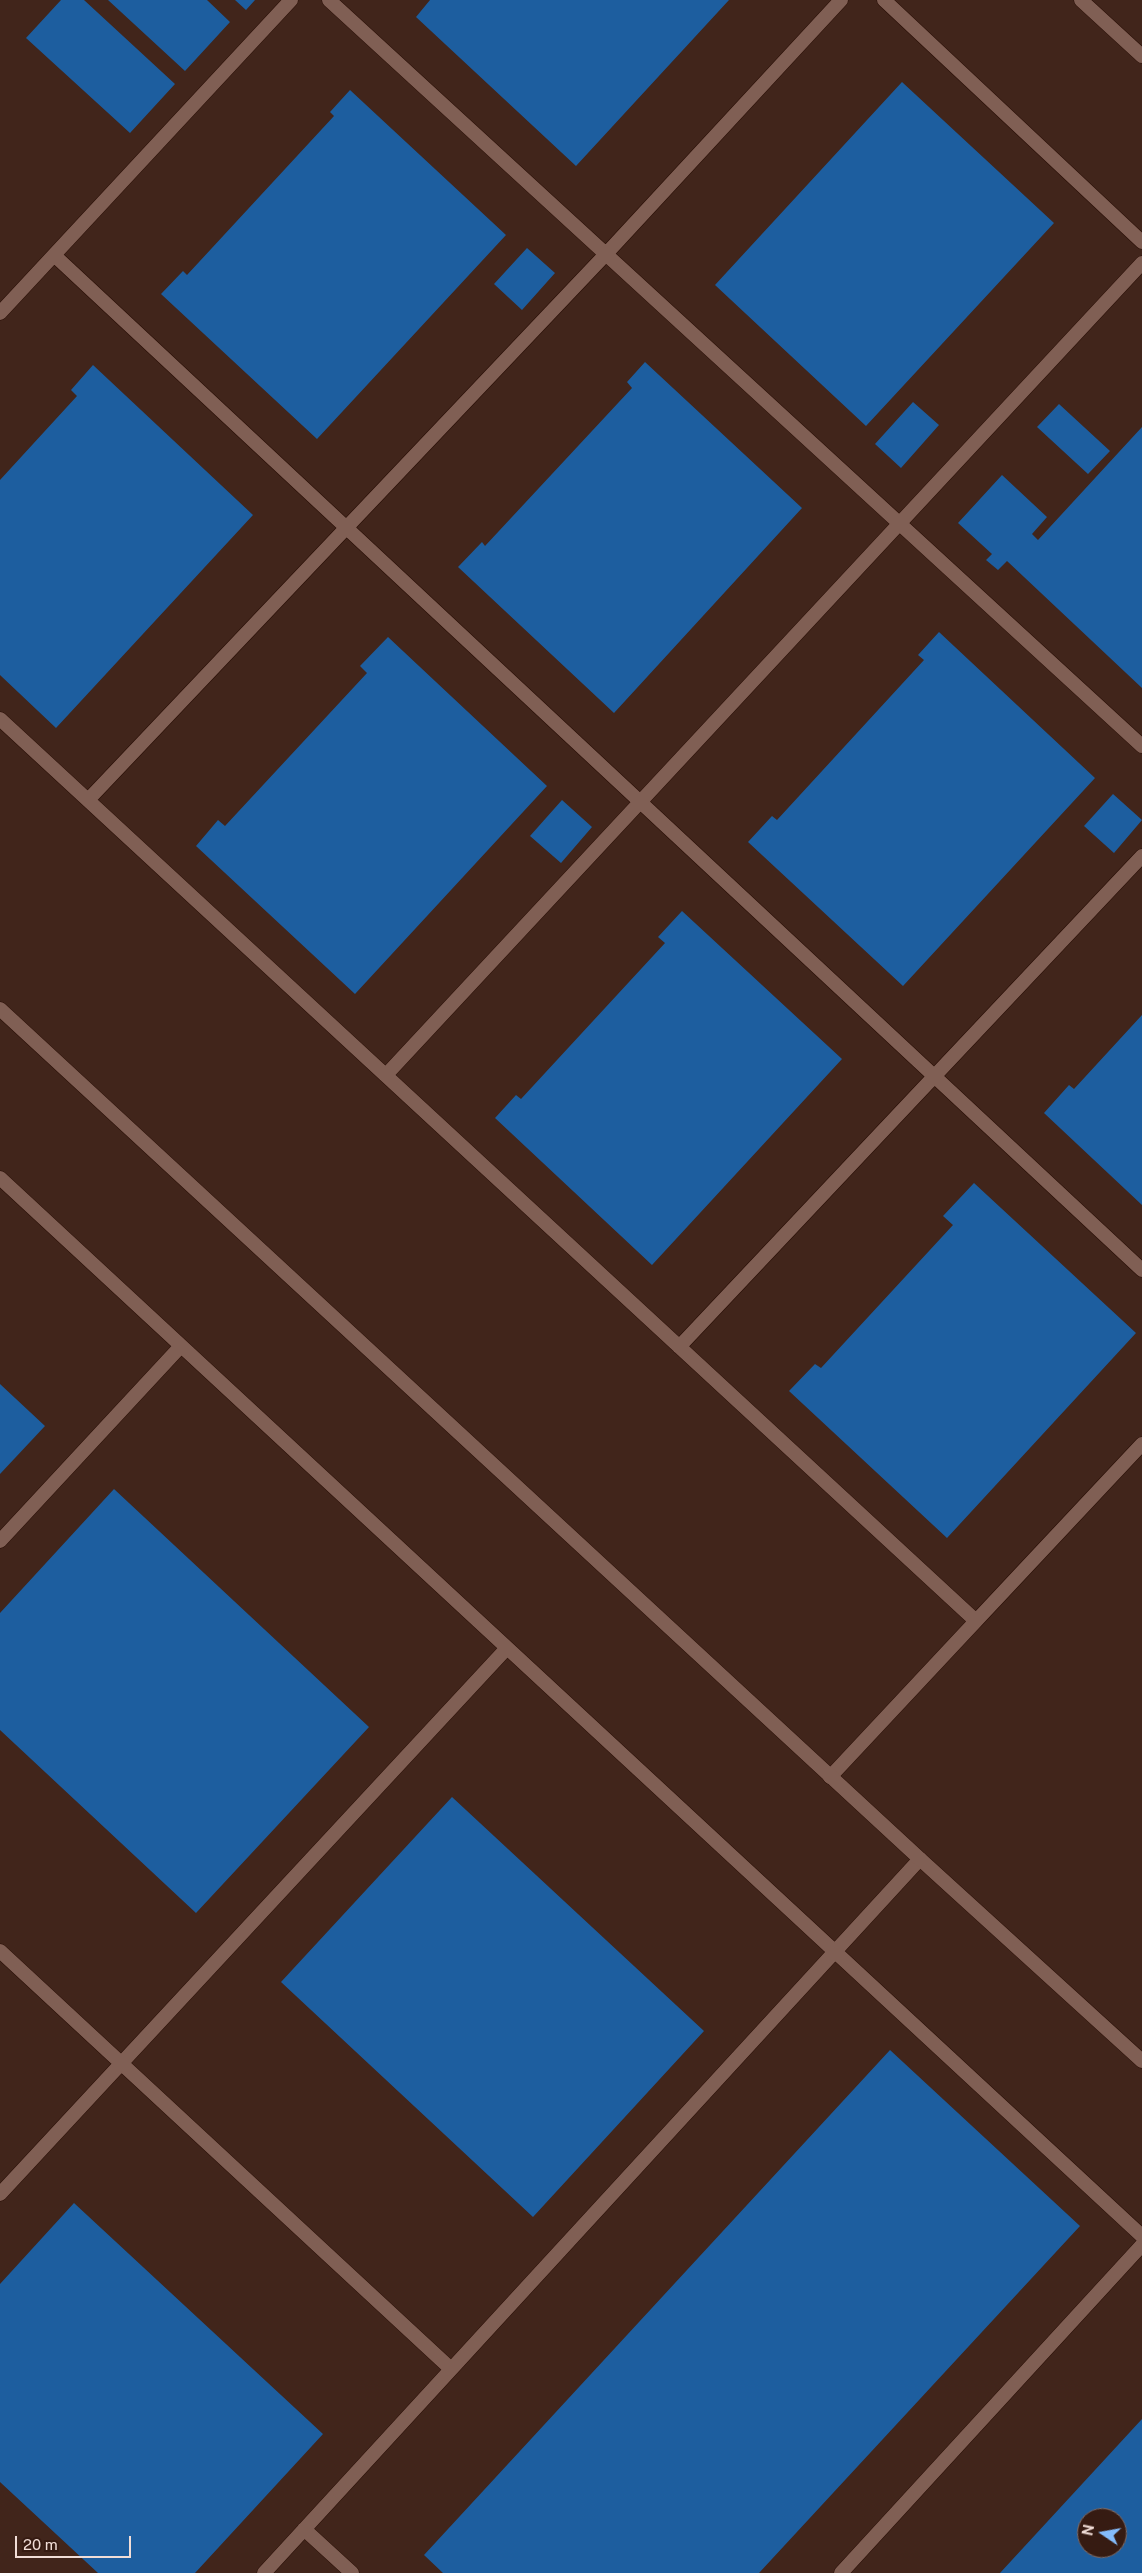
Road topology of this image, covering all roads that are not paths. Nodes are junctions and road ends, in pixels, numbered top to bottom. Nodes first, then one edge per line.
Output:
1 (291, 0) edge
2 (329, 0) edge
3 (841, 0) edge
4 (884, 0) edge
5 (1081, 0) edge
6 (1142, 56) edge
7 (1142, 242) edge
8 (606, 254) junction
9 (54, 255) junction
10 (1142, 263) edge
11 (0, 313) edge
12 (899, 524) junction
13 (347, 528) junction
14 (0, 719) edge
15 (1142, 746) edge
16 (88, 800) junction
17 (640, 801) junction
18 (1142, 856) edge
19 (0, 1009) edge
20 (386, 1075) junction
21 (934, 1076) junction
22 (0, 1178) edge
23 (1142, 1270) edge
24 (181, 1346) junction
25 (679, 1347) junction
26 (1142, 1444) edge
27 (0, 1541) edge
28 (976, 1621) junction
29 (507, 1648) junction
30 (830, 1776) junction
31 (920, 1859) junction
32 (0, 1950) edge
33 (835, 1951) junction
34 (1142, 2061) edge
35 (121, 2063) junction
36 (0, 2194) edge
37 (1142, 2236) edge
38 (1142, 2245) edge
39 (451, 2369) junction
40 (304, 2529) junction
41 (264, 2573) edge
42 (352, 2573) edge
43 (840, 2573) edge

1 - 9 street
2 - 8 street
3 - 8 street
4 - 7 street
5 - 6 street
8 - 12 street
8 - 13 street
9 - 11 street
9 - 13 street
10 - 12 street
12 - 15 street
12 - 17 street
13 - 16 street
13 - 17 street
14 - 16 street
16 - 20 street
17 - 20 street
17 - 21 street
18 - 21 street
19 - 30 street
20 - 25 street
21 - 23 street
21 - 25 street
22 - 24 street
24 - 27 street
24 - 29 street
25 - 28 street
26 - 28 street
28 - 30 street
29 - 33 street
29 - 35 street
30 - 31 street
31 - 33 street
31 - 34 street
32 - 35 street
33 - 37 street
33 - 39 street
35 - 36 street
35 - 39 street
38 - 43 street
39 - 40 street
40 - 41 street
40 - 42 street

